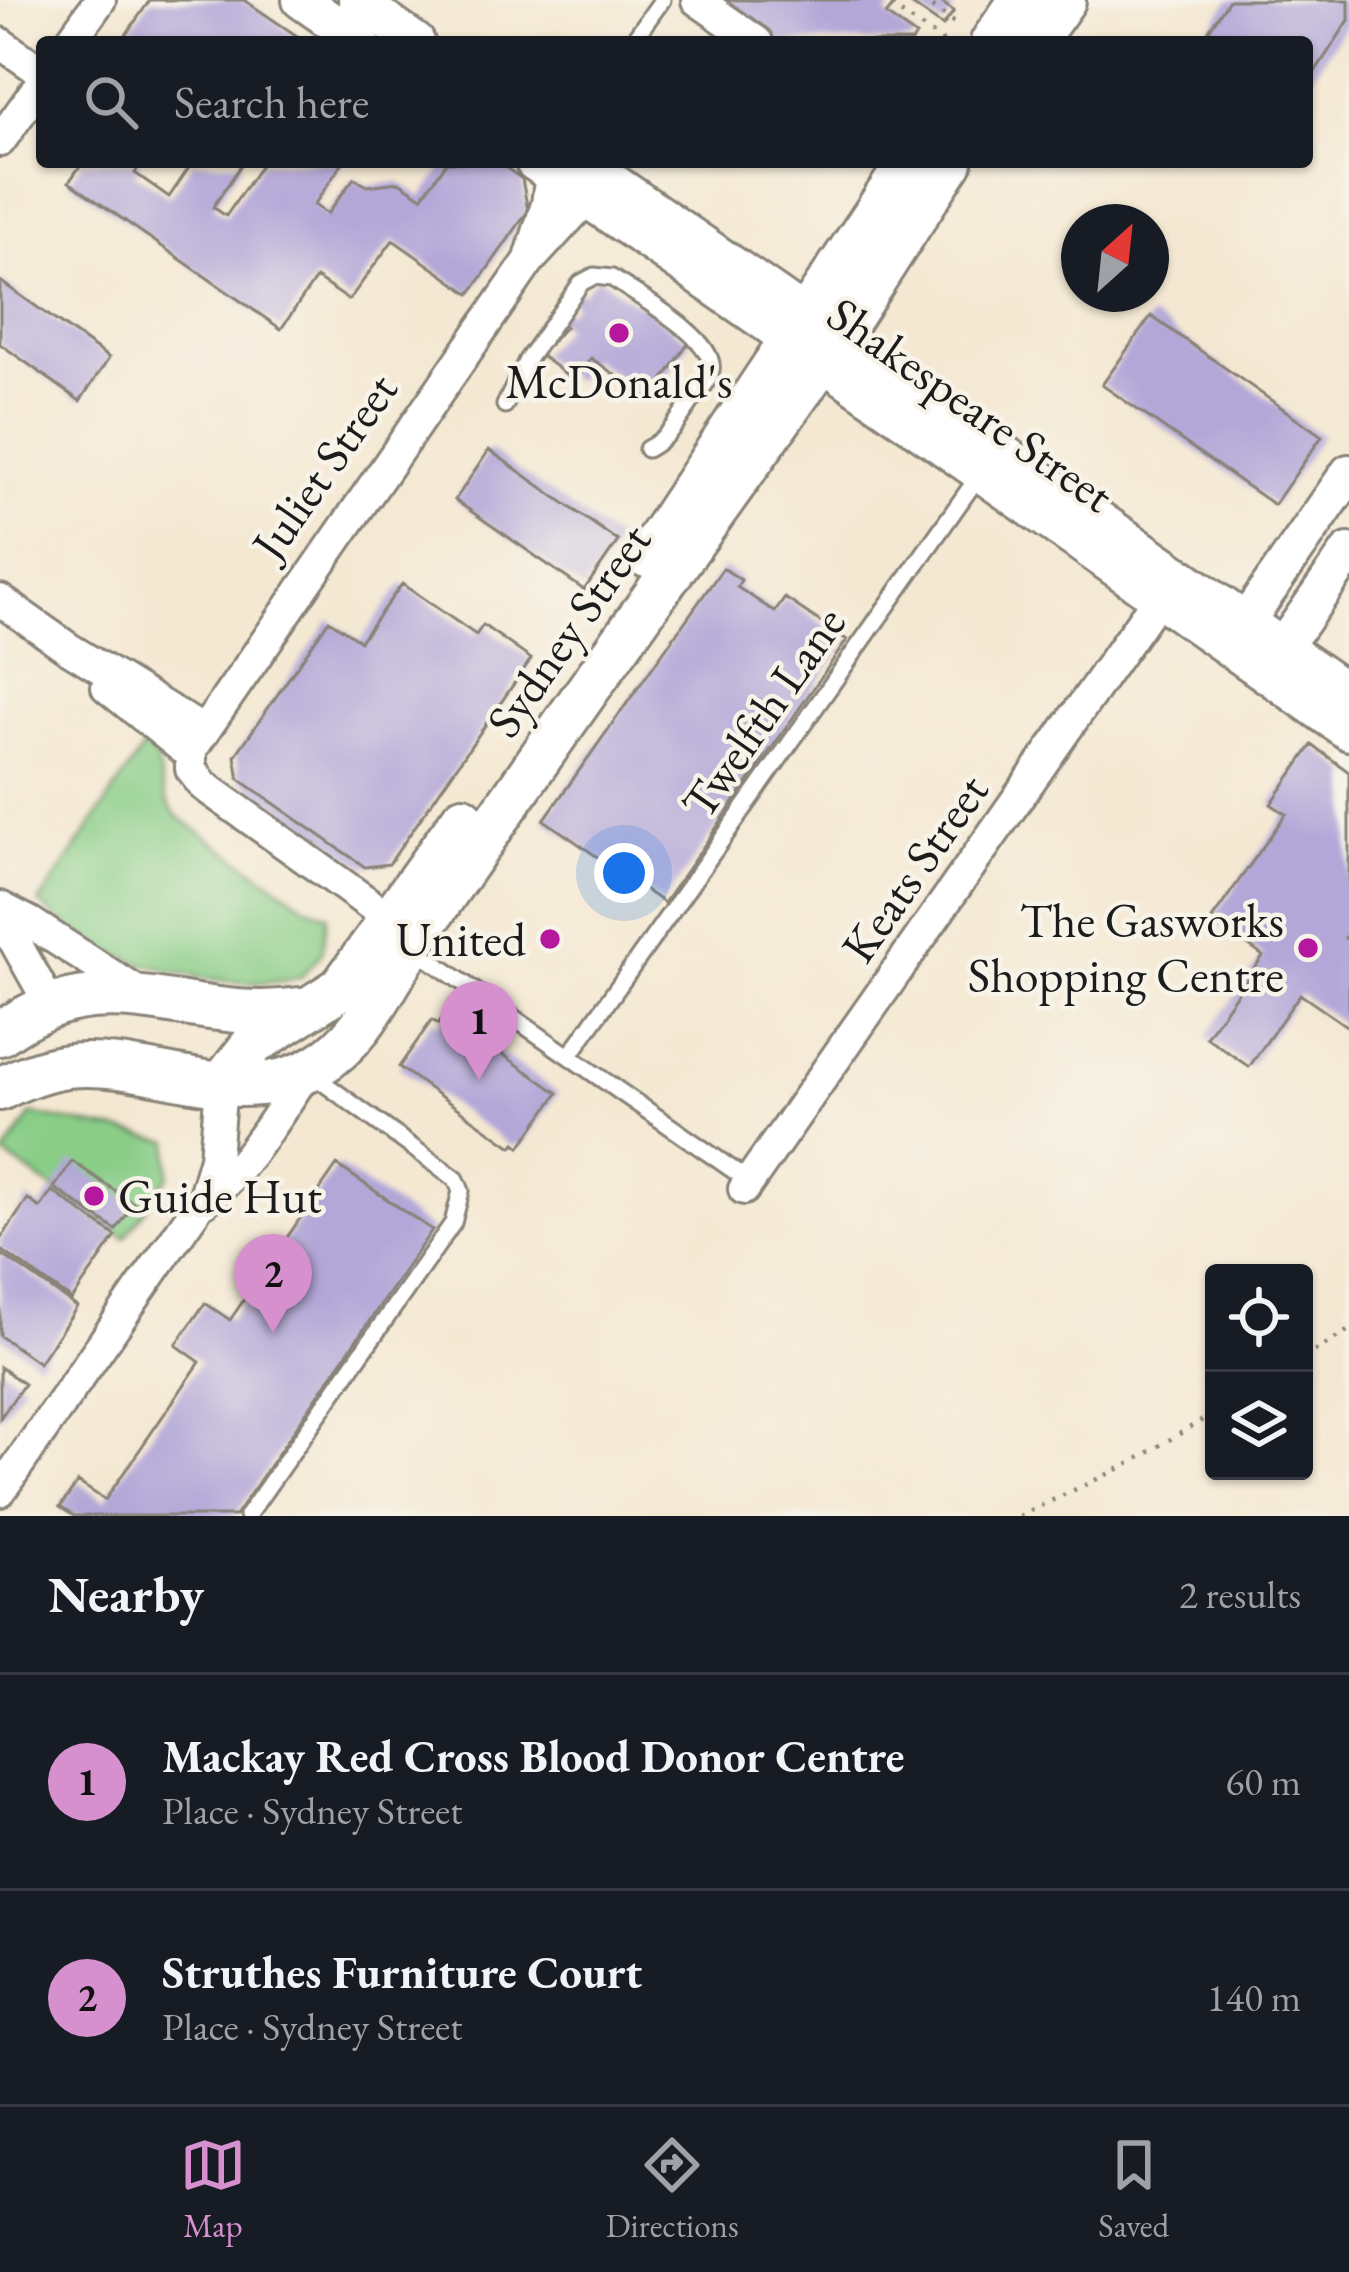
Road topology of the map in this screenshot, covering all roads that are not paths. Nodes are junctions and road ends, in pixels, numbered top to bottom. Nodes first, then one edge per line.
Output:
1 (100, 0) edge
2 (301, 0) edge
3 (662, 0) edge
4 (698, 0) edge
5 (1043, 11) edge
6 (352, 17) edge
7 (404, 28) edge
8 (975, 34) edge
9 (74, 36) edge
10 (636, 36) edge
11 (749, 36) edge
12 (0, 44) edge
13 (36, 68) edge
14 (36, 90) edge
15 (0, 141) edge
16 (906, 168) edge
17 (946, 168) edge
18 (573, 175) edge
19 (529, 261) junction
20 (813, 338) junction
21 (505, 405) dead end
22 (646, 449) dead end
23 (1349, 472) edge
24 (980, 473) junction
25 (1349, 552) edge
26 (1282, 568) junction
27 (1320, 594) junction
28 (1157, 598) junction
29 (0, 600) edge
30 (1247, 620) junction
31 (1283, 647) junction
32 (1246, 660) junction
33 (1349, 693) edge
34 (1349, 732) edge
35 (196, 742) junction
36 (0, 907) edge
37 (0, 925) edge
38 (401, 933) junction
39 (144, 996) junction
40 (318, 1004) junction
41 (51, 1006) junction
42 (0, 1034) edge
43 (570, 1055) junction
44 (308, 1071) junction
45 (206, 1083) junction
46 (0, 1089) edge
47 (747, 1185) joint
48 (200, 1204) junction
49 (0, 1491) edge
50 (247, 1516) edge

1 - 9 street
2 - 6 street
3 - 10 lane
4 - 11 street
5 - 8 main road
6 - 7 street
12 - 13 street
14 - 15 street
16 - 20 main road, Sydney Street
17 - 20 main road, Sydney Street
18 - 19 street, Juliet Street
18 - 19 street, Juliet Street
18 - 20 street, Shakespeare Street
19 - 35 street, Juliet Street
20 - 24 street, Shakespeare Street
20 - 30 street, Shakespeare Street
20 - 38 main road, Sydney Street
21 - 22 lane
23 - 26 street
24 - 28 street, Shakespeare Street
24 - 43 lane, Twelfth Lane
25 - 27 street
26 - 27 street
26 - 30 street
27 - 31 street
28 - 32 street, Shakespeare Street
28 - 47 street, Keats Street
29 - 35 street
30 - 31 street, Shakespeare Street
30 - 32 street
31 - 32 street
31 - 33 street, Shakespeare Street
32 - 34 street, Shakespeare Street
35 - 38 street
36 - 39 street
37 - 41 street
38 - 40 main road, Sydney Street
38 - 43 lane
38 - 44 main road, Sydney Street
39 - 40 main road
39 - 41 main road
40 - 45 main road, Sydney Street
41 - 42 main road
41 - 45 main road
43 - 47 lane
44 - 45 main road, Sydney Street
44 - 48 street
44 - 50 lane
45 - 46 main road
45 - 48 street
48 - 49 street

